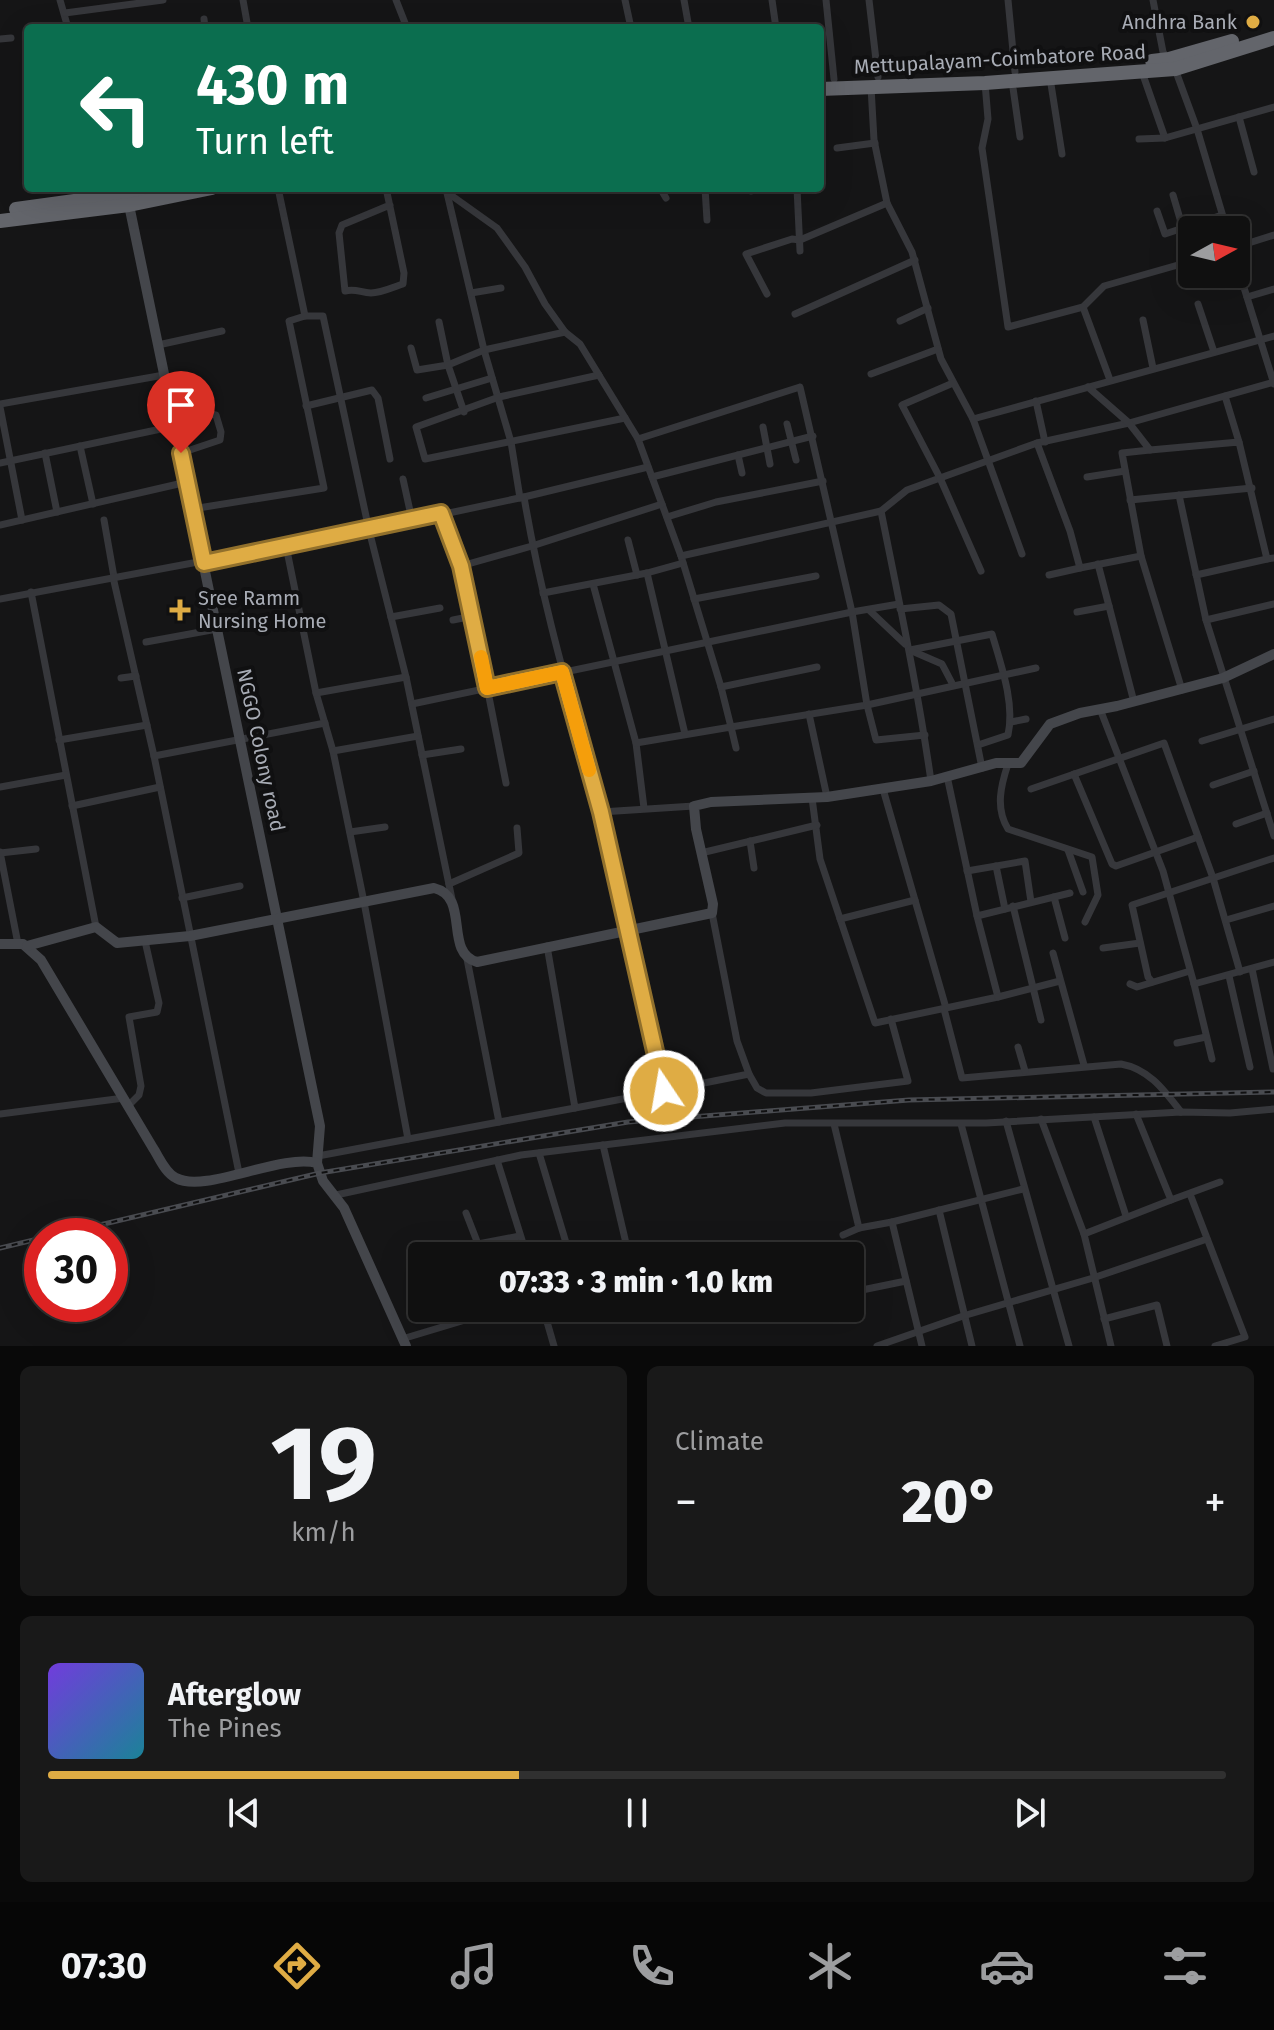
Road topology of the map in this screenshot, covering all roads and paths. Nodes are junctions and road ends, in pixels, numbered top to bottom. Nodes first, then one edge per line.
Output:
1 (60, 0) edge
2 (163, 0) edge
3 (243, 0) edge
4 (396, 0) edge
5 (625, 0) edge
6 (684, 0) edge
7 (772, 0) edge
8 (826, 0) edge
9 (869, 0) edge
10 (1008, 0) edge
11 (1153, 0) edge
12 (150, 1) edge
13 (65, 13) junction
14 (67, 24) edge
15 (247, 24) edge
16 (405, 24) edge
17 (630, 24) edge
18 (688, 24) edge
19 (775, 24) edge
20 (1274, 28) edge
21 (11, 38) dead end
22 (1274, 38) edge
23 (0, 39) edge
24 (1172, 64) junction
25 (1142, 72) junction
26 (1014, 76) junction
27 (1050, 78) junction
28 (827, 80) edge
29 (874, 82) junction
30 (985, 83) junction
31 (824, 88) edge
32 (1274, 107) edge
33 (1239, 117) junction
34 (1197, 129) junction
35 (1020, 137) dead end
36 (1165, 138) junction
37 (1139, 139) dead end
38 (875, 143) junction
39 (837, 148) dead end
40 (1062, 154) dead end
41 (1254, 172) dead end
42 (150, 192) edge
43 (184, 192) edge
44 (279, 192) edge
45 (387, 192) edge
46 (444, 192) edge
47 (445, 192) edge
48 (662, 192) edge
49 (705, 192) edge
50 (797, 192) edge
51 (92, 194) edge
52 (1173, 195) dead end
53 (666, 198) dead end
54 (128, 200) junction
55 (887, 203) junction
56 (390, 205) junction
57 (0, 211) edge
58 (1157, 211) dead end
59 (1222, 215) edge
60 (1179, 216) edge
61 (707, 220) dead end
62 (0, 221) edge
63 (1178, 230) edge
64 (1274, 235) edge
65 (800, 240) junction
66 (1250, 243) edge
67 (800, 251) dead end
68 (915, 260) junction
69 (1178, 265) edge
70 (501, 288) dead end
71 (1244, 288) edge
72 (1274, 289) edge
73 (471, 293) junction
74 (767, 294) dead end
75 (1247, 297) junction
76 (1198, 304) dead end
77 (1083, 307) junction
78 (928, 308) junction
79 (795, 314) dead end
80 (305, 316) junction
81 (1143, 320) dead end
82 (900, 321) dead end
83 (439, 322) dead end
84 (222, 331) dead end
85 (565, 332) junction
86 (1274, 336) edge
87 (1259, 341) junction
88 (158, 345) junction
89 (411, 348) dead end
90 (938, 349) junction
91 (484, 350) junction
92 (1214, 352) junction
93 (448, 365) junction
94 (1153, 368) junction
95 (871, 374) dead end
96 (599, 375) junction
97 (165, 378) junction
98 (492, 378) junction
99 (1110, 380) junction
100 (953, 383) junction
101 (1274, 383) edge
102 (1088, 387) junction
103 (455, 389) junction
104 (1225, 396) junction
105 (499, 397) junction
106 (339, 398) junction
107 (426, 398) dead end
108 (1036, 401) junction
109 (0, 405) edge
110 (306, 406) junction
111 (464, 412) junction
112 (625, 418) junction
113 (973, 419) junction
114 (1129, 423) junction
115 (787, 424) dead end
116 (175, 426) junction
117 (763, 427) dead end
118 (813, 436) junction
119 (638, 439) junction
120 (792, 441) junction
121 (511, 442) junction
122 (1041, 442) junction
123 (1239, 442) junction
124 (80, 446) junction
125 (767, 448) junction
126 (1150, 450) junction
127 (45, 453) junction
128 (181, 453) junction
129 (738, 455) junction
130 (390, 459) dead end
131 (796, 460) dead end
132 (989, 461) junction
133 (4, 462) edge
134 (770, 464) dead end
135 (648, 467) junction
136 (1125, 471) junction
137 (742, 473) dead end
138 (652, 477) junction
139 (1087, 477) dead end
140 (940, 478) junction
141 (403, 479) dead end
142 (823, 481) junction
143 (187, 482) junction
144 (1252, 488) junction
145 (1179, 495) junction
146 (522, 498) junction
147 (1130, 500) junction
148 (93, 504) junction
149 (662, 504) junction
150 (192, 509) junction
151 (881, 511) junction
152 (57, 512) junction
153 (441, 513) junction
154 (667, 517) junction
155 (22, 520) junction
156 (104, 520) dead end
157 (412, 520) junction
158 (832, 522) junction
159 (0, 525) edge
160 (369, 530) junction
161 (628, 540) dead end
162 (286, 546) junction
163 (532, 546) junction
164 (1022, 554) dead end
165 (1141, 556) junction
166 (682, 559) junction
167 (1271, 559) edge
168 (204, 563) junction
169 (1098, 564) junction
170 (461, 566) junction
171 (1080, 568) junction
172 (981, 571) dead end
173 (647, 573) junction
174 (637, 575) junction
175 (1049, 575) dead end
176 (1196, 575) junction
177 (816, 576) dead end
178 (113, 577) junction
179 (593, 584) junction
180 (31, 592) junction
181 (543, 593) junction
182 (0, 599) edge
183 (694, 599) junction
184 (1274, 604) edge
185 (900, 606) junction
186 (1109, 606) junction
187 (440, 608) dead end
188 (869, 610) junction
189 (852, 612) junction
190 (1077, 612) dead end
191 (473, 616) junction
192 (391, 617) junction
193 (453, 620) dead end
194 (1206, 620) junction
195 (217, 629) junction
196 (146, 642) dead end
197 (954, 642) junction
198 (706, 643) junction
199 (908, 648) junction
200 (666, 652) junction
201 (1274, 654) edge
202 (926, 658) junction
203 (614, 663) junction
204 (817, 667) dead end
205 (1036, 668) dead end
206 (562, 672) junction
207 (1003, 674) junction
208 (136, 676) junction
209 (406, 677) junction
210 (121, 678) dead end
211 (1223, 678) junction
212 (964, 682) junction
213 (953, 685) junction
214 (721, 687) junction
215 (487, 688) junction
216 (1182, 690) junction
217 (918, 692) junction
218 (316, 693) junction
219 (1134, 702) junction
220 (412, 704) junction
221 (867, 705) junction
222 (1100, 709) junction
223 (809, 714) junction
224 (1026, 719) dead end
225 (1274, 719) edge
226 (1011, 722) junction
227 (325, 723) junction
228 (147, 725) junction
229 (731, 727) junction
230 (1240, 729) junction
231 (685, 734) junction
232 (925, 735) junction
233 (418, 736) junction
234 (59, 740) junction
235 (241, 740) junction
236 (1202, 741) dead end
237 (636, 743) junction
238 (978, 745) junction
239 (736, 748) dead end
240 (461, 749) dead end
241 (333, 751) junction
242 (422, 755) junction
243 (154, 756) junction
244 (1119, 759) junction
245 (1008, 764) junction
246 (982, 768) junction
247 (1254, 771) junction
248 (1074, 774) junction
249 (66, 775) junction
250 (947, 776) junction
251 (931, 781) junction
252 (506, 783) dead end
253 (1213, 785) dead end
254 (0, 787) edge
255 (160, 787) junction
256 (883, 789) junction
257 (1031, 789) dead end
258 (827, 797) junction
259 (812, 798) junction
260 (72, 806) junction
261 (694, 806) junction
262 (644, 808) junction
263 (601, 812) junction
264 (1267, 813) junction
265 (1236, 824) dead end
266 (817, 825) junction
267 (385, 827) dead end
268 (517, 828) dead end
269 (350, 832) junction
270 (1274, 836) edge
271 (1198, 837) junction
272 (750, 841) junction
273 (897, 843) junction
274 (886, 844) dead end
275 (36, 849) dead end
276 (1068, 850) junction
277 (1156, 852) junction
278 (0, 853) edge
279 (701, 853) junction
280 (1274, 858) edge
281 (996, 866) junction
282 (754, 868) dead end
283 (967, 871) junction
284 (1213, 878) junction
285 (449, 884) junction
286 (240, 886) dead end
287 (1083, 892) dead end
288 (1070, 893) dead end
289 (1169, 893) junction
290 (1054, 897) junction
291 (182, 898) junction
292 (452, 899) junction
293 (915, 900) junction
294 (364, 902) junction
295 (1031, 902) junction
296 (1274, 906) edge
297 (1009, 908) junction
298 (712, 913) junction
299 (977, 916) junction
300 (840, 919) junction
301 (278, 920) junction
302 (1226, 920) junction
303 (1085, 922) dead end
304 (96, 927) junction
305 (629, 929) junction
306 (190, 936) junction
307 (1065, 938) dead end
308 (145, 941) junction
309 (1140, 943) junction
310 (0, 944) edge
311 (22, 945) junction
312 (547, 946) junction
313 (1103, 948) dead end
314 (1053, 953) dead end
315 (467, 959) junction
316 (1274, 962) edge
317 (1252, 969) junction
318 (1190, 971) junction
319 (1240, 972) junction
320 (1229, 976) junction
321 (1060, 981) junction
322 (1152, 982) junction
323 (1130, 984) dead end
324 (1194, 984) junction
325 (1033, 988) junction
326 (998, 997) junction
327 (945, 1008) junction
328 (891, 1019) junction
329 (1041, 1020) dead end
330 (1206, 1037) junction
331 (1177, 1043) dead end
332 (1018, 1047) dead end
333 (1212, 1059) dead end
334 (1084, 1065) junction
335 (1250, 1067) dead end
336 (1273, 1069) edge
337 (1025, 1071) junction
338 (749, 1074) junction
339 (664, 1091) junction
340 (126, 1102) junction
341 (575, 1108) junction
342 (1274, 1109) edge
343 (1181, 1112) junction
344 (0, 1114) edge
345 (1136, 1114) junction
346 (1094, 1117) junction
347 (1041, 1119) junction
348 (1006, 1121) junction
349 (499, 1122) junction
350 (834, 1124) junction
351 (961, 1124) junction
352 (408, 1139) junction
353 (603, 1145) junction
354 (539, 1153) junction
355 (318, 1159) junction
356 (497, 1160) junction
357 (239, 1173) junction
358 (1220, 1182) dead end
359 (1023, 1189) junction
360 (1190, 1194) junction
361 (336, 1195) junction
362 (1171, 1200) junction
363 (980, 1201) junction
364 (939, 1210) junction
365 (466, 1213) dead end
366 (1126, 1216) junction
367 (892, 1222) junction
368 (859, 1228) junction
369 (1084, 1234) junction
370 (843, 1235) dead end
371 (520, 1236) junction
372 (1207, 1239) junction
373 (522, 1242) edge
374 (566, 1242) edge
375 (626, 1242) edge
376 (1093, 1278) junction
377 (906, 1281) junction
378 (864, 1290) edge
379 (1054, 1291) junction
380 (1009, 1303) junction
381 (963, 1316) junction
382 (1104, 1319) junction
383 (463, 1322) edge
384 (547, 1322) edge
385 (918, 1332) junction
386 (404, 1342) edge
387 (554, 1346) edge
388 (877, 1346) edge
389 (922, 1346) edge
390 (972, 1346) edge
391 (1020, 1346) edge
392 (1069, 1346) edge
393 (1111, 1346) edge
394 (1167, 1346) edge
395 (1215, 1346) edge

1 - 13 street
2 - 12 street
3 - 15 street
4 - 16 street
5 - 17 street
6 - 18 street
7 - 19 street
8 - 28 street
9 - 29 street
10 - 26 street
11 - 24 street
12 - 13 street
13 - 14 street
20 - 24 highway
21 - 23 street
22 - 24 highway, Mettupalayam-Coimbatore Road
24 - 25 highway, Mettupalayam-Coimbatore Road
24 - 26 highway
24 - 34 street
25 - 27 highway, Mettupalayam-Coimbatore Road
25 - 36 street
26 - 27 highway, Mettupalayam-Coimbatore Road
26 - 29 highway
26 - 30 highway, Mettupalayam-Coimbatore Road
26 - 35 street
27 - 40 street
28 - 29 highway
29 - 30 highway, Mettupalayam-Coimbatore Road
29 - 31 highway, Mettupalayam-Coimbatore Road
29 - 38 street
30 - 77 street
32 - 33 street
33 - 34 street
33 - 41 street
34 - 36 street
34 - 59 street
36 - 37 street
38 - 39 street
38 - 55 street
42 - 54 highway
43 - 54 highway
44 - 80 street
45 - 56 street
46 - 73 street
47 - 85 street
48 - 53 street
49 - 61 street
50 - 65 street
51 - 54 highway
51 - 57 highway
52 - 60 street
54 - 62 highway
54 - 88 street, NGGO Colony road
55 - 65 street
55 - 68 street
56 - 56 street
58 - 63 street
64 - 66 street
65 - 67 street
65 - 74 street
68 - 78 street
68 - 79 street
69 - 77 street
70 - 73 street
71 - 75 street
72 - 75 street
73 - 91 street
75 - 87 street
76 - 92 street
77 - 99 street
78 - 82 street
78 - 90 street
80 - 106 street
80 - 110 street
81 - 94 street
83 - 93 street
84 - 88 street
85 - 91 street
85 - 96 street
86 - 87 street
87 - 92 street
87 - 101 street
88 - 97 street, NGGO Colony road
89 - 93 street
90 - 95 street
90 - 100 street
91 - 93 street
91 - 98 street
92 - 94 street
93 - 103 street
94 - 99 street
96 - 105 street
96 - 112 street
97 - 109 street
97 - 116 street, NGGO Colony road
97 - 128 street
98 - 103 street
98 - 105 street
99 - 102 street
100 - 113 street
100 - 140 street
101 - 104 street
102 - 108 street
102 - 114 street
103 - 107 street
103 - 111 street
104 - 114 street
104 - 123 street
105 - 111 street
105 - 121 street
106 - 110 street
106 - 130 street
106 - 160 street
108 - 113 street
108 - 122 street
109 - 133 street
110 - 150 street
111 - 121 street
112 - 119 street
112 - 121 street
113 - 132 street
114 - 122 street
114 - 126 street
115 - 120 street
116 - 124 street
116 - 128 street, NGGO Colony road
117 - 125 street
118 - 119 street
118 - 120 street
118 - 142 street
119 - 135 street
120 - 125 street
120 - 131 street
121 - 146 street
122 - 132 street
122 - 171 street
123 - 126 street
123 - 144 street
124 - 127 street
124 - 148 street
125 - 129 street
125 - 134 street
126 - 136 street
127 - 133 street
127 - 152 street
128 - 143 street, NGGO Colony road
129 - 137 street
129 - 138 street
132 - 140 street
132 - 164 street
133 - 155 street
135 - 138 street
135 - 146 street
136 - 139 street
136 - 147 street
138 - 149 street
140 - 151 street
140 - 172 street
141 - 157 street
142 - 154 street
142 - 158 street
143 - 148 street
143 - 150 street, NGGO Colony road
144 - 145 street
144 - 167 street
145 - 147 street
145 - 176 street
146 - 153 street
146 - 163 street
147 - 165 street
148 - 152 street
149 - 154 street
149 - 163 street
150 - 168 street, NGGO Colony road
151 - 158 street
151 - 185 street
152 - 155 street
153 - 157 street
153 - 170 street
154 - 166 street
155 - 159 street
156 - 178 street
157 - 160 street
158 - 166 street
158 - 189 street
160 - 162 street
160 - 192 street
161 - 174 street
162 - 168 street
162 - 218 street
163 - 170 street
163 - 181 street
165 - 169 street
165 - 216 street
166 - 173 street
166 - 183 street
167 - 176 street
168 - 178 street
168 - 195 street, NGGO Colony road
169 - 171 street
169 - 186 street
170 - 191 street
171 - 175 street
173 - 174 street
173 - 200 street
174 - 179 street
176 - 194 street
177 - 183 street
178 - 180 street
178 - 208 street
179 - 181 street
179 - 203 street
180 - 182 street
180 - 234 street
181 - 206 street
183 - 198 street
184 - 194 street
185 - 188 street
185 - 197 street
185 - 199 street
186 - 190 street
186 - 219 street
187 - 192 street
188 - 189 street
188 - 199 street
189 - 198 street
189 - 221 street
191 - 193 street
191 - 215 street
192 - 209 street
194 - 211 street
195 - 196 street
195 - 235 street, NGGO Colony road
197 - 199 street
197 - 202 street
197 - 207 street
197 - 212 street
198 - 200 street
198 - 214 street
199 - 202 street
199 - 217 street
200 - 203 street
200 - 231 street
201 - 211 street
202 - 213 street
203 - 206 street
203 - 237 street
204 - 214 street
205 - 207 street
206 - 215 street
206 - 263 street
207 - 212 street
207 - 226 street
208 - 210 street
208 - 228 street
209 - 218 street
209 - 220 street
211 - 216 street
211 - 230 street
212 - 213 street
212 - 238 street
213 - 217 street
214 - 229 street
215 - 220 street
215 - 252 street
216 - 219 street
217 - 221 street
217 - 232 street
218 - 227 street
219 - 222 street
220 - 233 street
221 - 223 street
221 - 232 street
222 - 244 street
222 - 245 street
223 - 229 street
223 - 258 street
224 - 226 street
225 - 230 street
226 - 238 street
227 - 235 street
227 - 241 street
228 - 234 street
228 - 243 street
229 - 231 street
229 - 239 street
230 - 236 street
230 - 247 street
231 - 237 street
232 - 251 street
233 - 241 street
233 - 242 street
234 - 249 street
235 - 243 street
235 - 301 street, NGGO Colony road
237 - 262 street
238 - 246 street
240 - 242 street
241 - 269 street
242 - 285 street
243 - 255 street
244 - 248 street
244 - 271 street
244 - 277 street
245 - 246 street
245 - 276 street
246 - 250 street
247 - 253 street
247 - 264 street
248 - 257 street
248 - 277 street
249 - 254 street
249 - 260 street
250 - 251 street
250 - 283 street
251 - 256 street
255 - 260 street
255 - 291 street
256 - 258 street
256 - 273 street
258 - 259 street
259 - 261 street
259 - 266 street
260 - 304 street
261 - 262 street
261 - 279 street
262 - 263 street
263 - 305 street
264 - 265 street
264 - 270 street
266 - 272 street
266 - 300 street
267 - 269 street
268 - 285 street
269 - 294 street
271 - 277 street
271 - 284 street
272 - 279 street
272 - 282 street
273 - 274 street
273 - 293 street
275 - 278 street
276 - 287 street
276 - 303 street
277 - 289 street
278 - 311 street
279 - 298 street
280 - 284 street
281 - 283 street
281 - 295 street
281 - 297 street
283 - 299 street
284 - 289 street
284 - 302 street
285 - 292 street
286 - 291 street
288 - 290 street
289 - 309 street
289 - 318 street
290 - 295 street
290 - 307 street
291 - 306 street
292 - 294 street
292 - 315 street
293 - 300 street
293 - 327 street
294 - 301 street
294 - 352 street
295 - 297 street
296 - 302 street
297 - 299 street
297 - 325 street
298 - 305 street
298 - 338 street
299 - 326 street
300 - 328 street
301 - 306 street
301 - 355 street, NGGO Colony road
302 - 319 street
304 - 308 street
304 - 311 street
305 - 312 street
305 - 339 street
306 - 308 street
306 - 357 street
308 - 340 street
309 - 313 street
309 - 322 street
310 - 311 street
311 - 340 street
312 - 315 street
312 - 341 street
314 - 321 street
315 - 349 street
316 - 317 street
317 - 319 street
317 - 336 street
318 - 322 street
318 - 324 street
319 - 320 street
320 - 324 street
320 - 335 street
321 - 325 street
321 - 334 street
322 - 323 street
324 - 330 street
325 - 326 street
325 - 329 street
326 - 327 street
327 - 328 street
327 - 337 street
328 - 338 street
330 - 331 street
330 - 333 street
332 - 337 street
334 - 337 street
334 - 343 street
338 - 339 street
339 - 341 street
340 - 344 street
340 - 357 street
341 - 349 street
342 - 343 street
343 - 345 street
345 - 346 street
345 - 362 street
346 - 347 street
346 - 366 street
347 - 348 street
347 - 369 street
348 - 351 street
348 - 359 street
349 - 352 street
350 - 351 street
350 - 353 street
350 - 368 street
351 - 363 street
352 - 355 street
353 - 354 street
353 - 375 street
354 - 356 street
354 - 374 street
355 - 357 street
355 - 361 street
356 - 361 street
356 - 371 street
358 - 360 street
359 - 363 street
359 - 379 street
360 - 362 street
360 - 372 street
361 - 386 street
362 - 366 street
363 - 364 street
363 - 380 street
364 - 367 street
364 - 381 street
365 - 371 street
366 - 369 street
367 - 368 street
367 - 377 street
368 - 370 street
369 - 376 street
371 - 373 street
372 - 376 street
372 - 395 street
376 - 379 street
376 - 382 street
377 - 378 street
377 - 385 street
379 - 380 street
379 - 392 street
380 - 381 street
380 - 391 street
381 - 385 street
381 - 390 street
382 - 393 street
382 - 394 street
383 - 386 street
384 - 387 street
385 - 388 street
385 - 389 street

